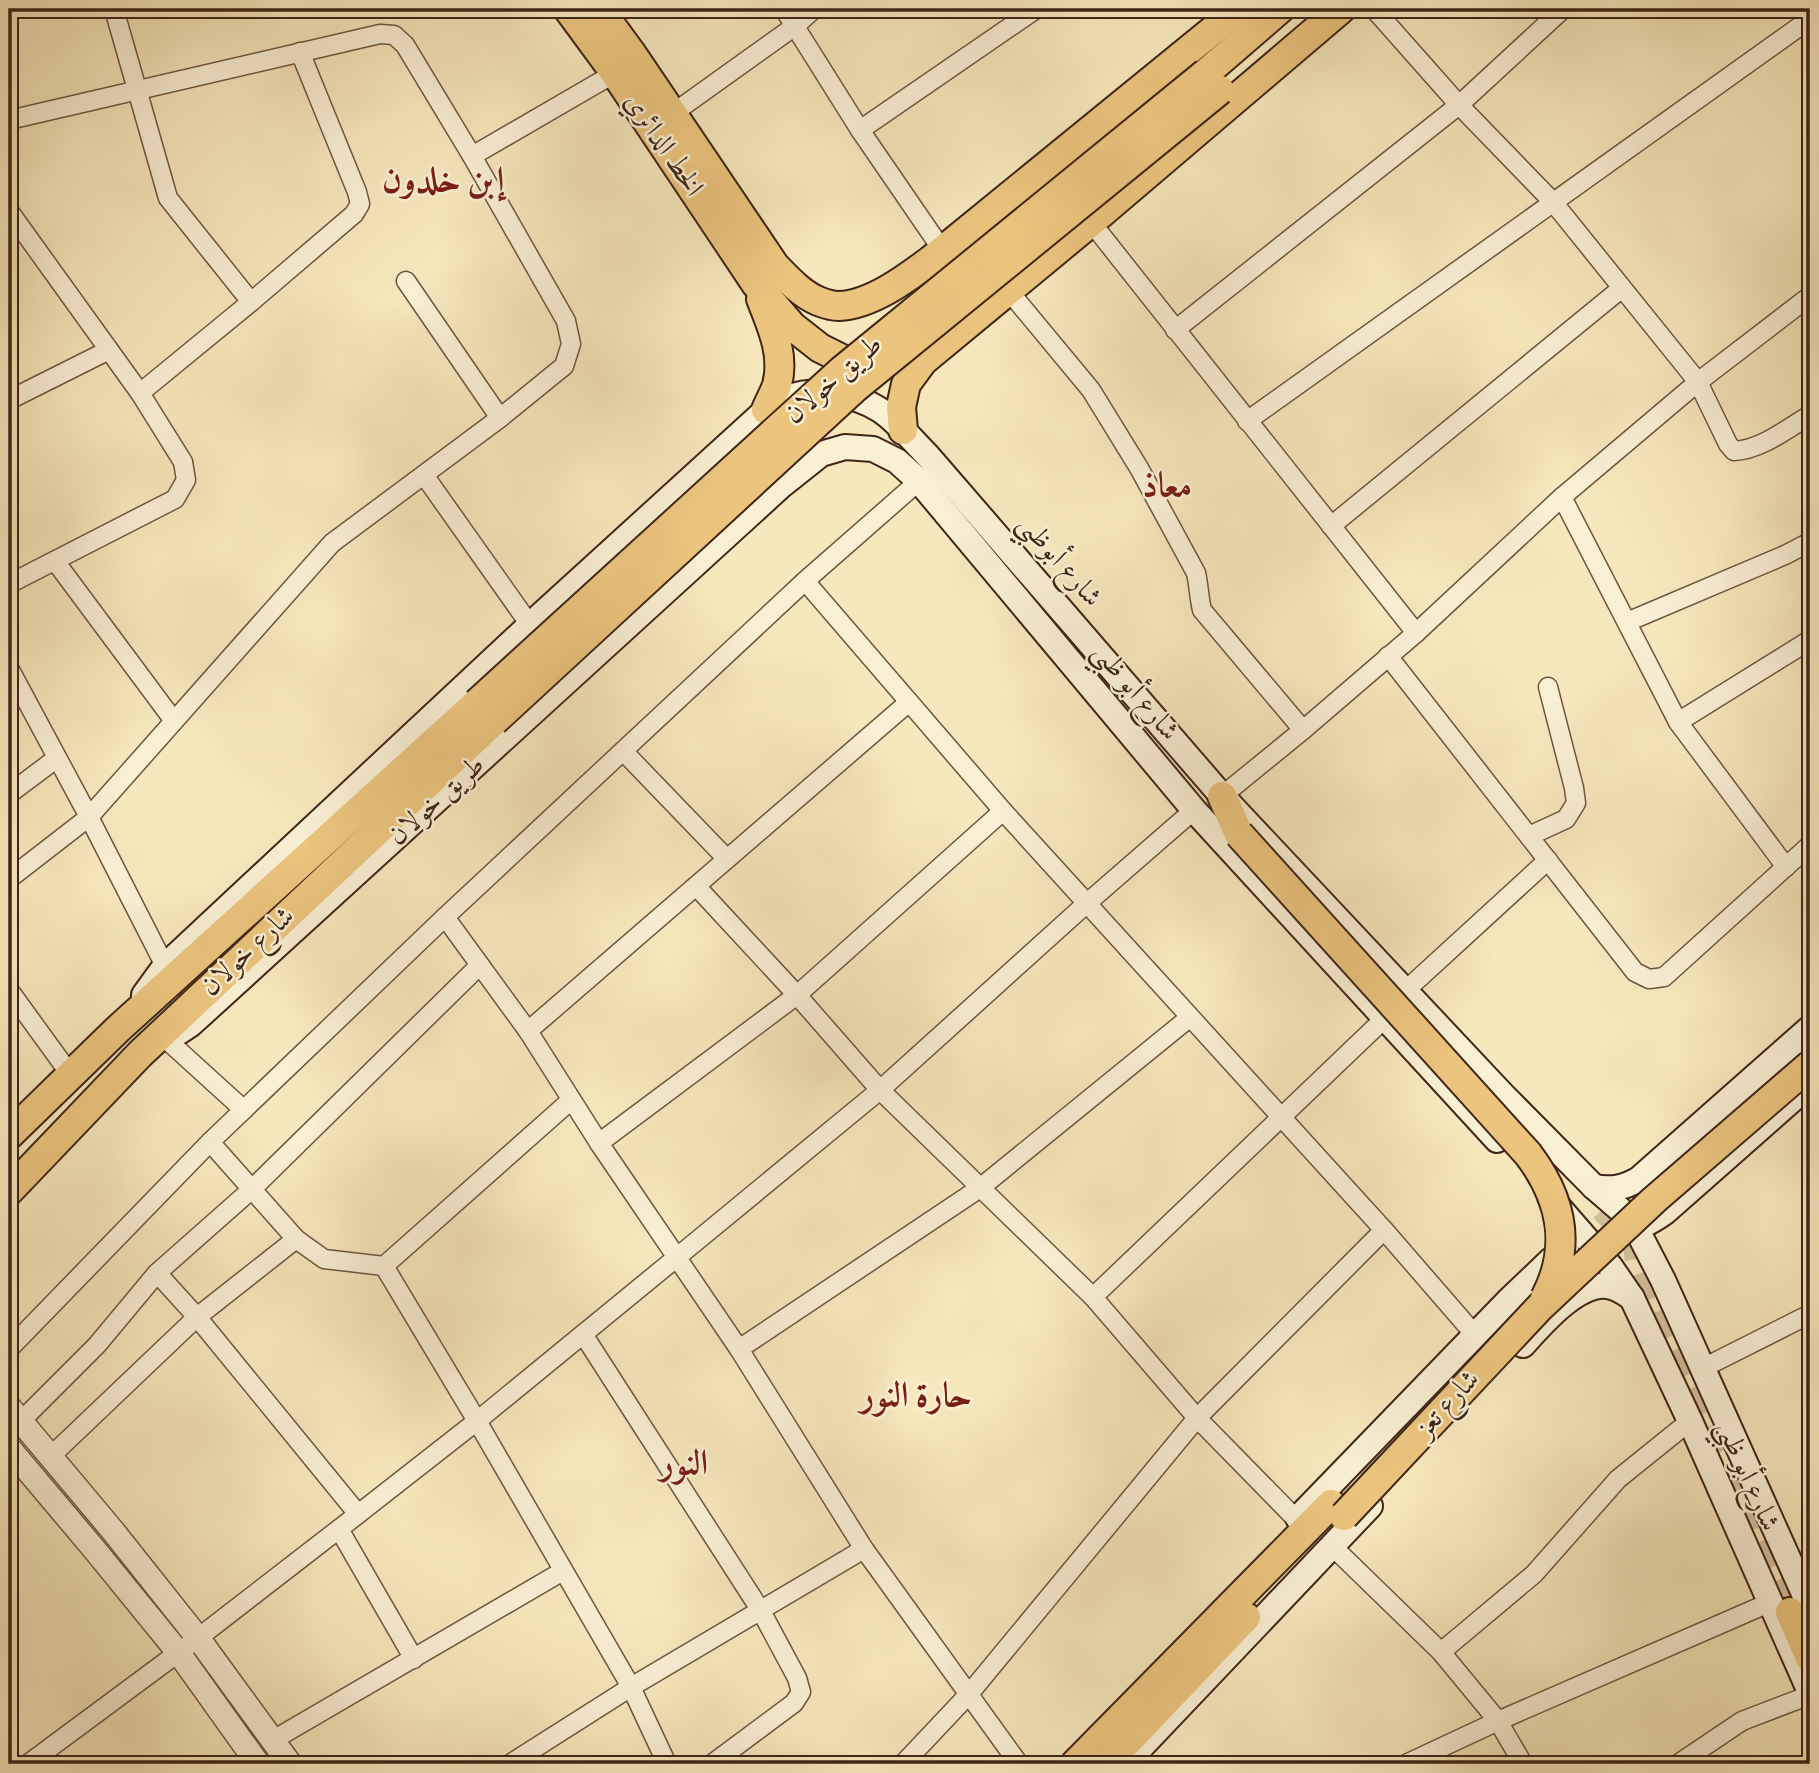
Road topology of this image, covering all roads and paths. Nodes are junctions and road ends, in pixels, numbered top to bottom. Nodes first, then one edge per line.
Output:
1 (114, 9) edge
2 (568, 9) edge
3 (599, 9) edge
4 (784, 9) edge
5 (814, 9) edge
6 (1036, 9) edge
7 (1239, 9) edge
8 (1280, 9) edge
9 (1313, 9) edge
10 (1341, 9) edge
11 (1374, 9) edge
12 (1563, 9) edge
13 (1810, 19) edge
14 (795, 26) junction
15 (300, 52) junction
16 (615, 73) junction
17 (1213, 82) junction
18 (138, 89) junction
19 (1459, 105) junction
20 (672, 114) junction
21 (9, 120) edge
22 (860, 130) junction
23 (472, 156) junction
24 (1553, 202) junction
25 (9, 211) edge
26 (1091, 222) junction
27 (937, 255) junction
28 (765, 275) junction
29 (406, 281) dead end
30 (1622, 288) junction
31 (1008, 290) junction
32 (1810, 296) edge
33 (251, 303) junction
34 (978, 315) junction
35 (1175, 330) junction
36 (109, 349) junction
37 (923, 361) junction
38 (1698, 382) junction
39 (140, 393) junction
40 (9, 400) edge
41 (766, 410) junction
42 (1810, 415) edge
43 (500, 418) junction
44 (1247, 421) junction
45 (903, 430) junction
46 (740, 434) junction
47 (821, 454) joint
48 (424, 475) junction
49 (919, 481) junction
50 (782, 485) junction
51 (1562, 497) junction
52 (949, 498) junction
53 (1331, 526) junction
54 (1810, 542) edge
55 (55, 561) junction
56 (805, 580) junction
57 (9, 584) edge
58 (1627, 622) junction
59 (530, 625) junction
60 (1416, 633) junction
61 (1810, 640) edge
62 (1388, 656) junction
63 (9, 668) edge
64 (1548, 687) dead end
65 (909, 702) junction
66 (485, 712) junction
67 (174, 721) junction
68 (1678, 722) junction
69 (1303, 730) junction
70 (623, 751) junction
71 (57, 758) junction
72 (9, 794) edge
73 (1222, 796) junction
74 (1194, 810) junction
75 (1003, 811) junction
76 (89, 817) junction
77 (1529, 836) junction
78 (1810, 845) edge
79 (727, 859) junction
80 (1548, 860) junction
81 (1786, 867) junction
82 (9, 879) edge
83 (696, 886) junction
84 (1086, 904) junction
85 (445, 917) junction
86 (480, 965) junction
87 (166, 966) junction
88 (9, 990) edge
89 (1405, 991) junction
90 (797, 995) junction
91 (1189, 1018) junction
92 (1384, 1019) junction
93 (1810, 1028) edge
94 (118, 1029) junction
95 (527, 1031) junction
96 (167, 1040) junction
97 (140, 1054) junction
98 (1810, 1065) edge
99 (70, 1074) junction
100 (1810, 1084) edge
101 (880, 1090) junction
102 (1502, 1094) junction
103 (570, 1101) junction
104 (244, 1110) junction
105 (1716, 1113) junction
106 (1280, 1117) junction
107 (1478, 1120) junction
108 (9, 1135) edge
109 (210, 1142) junction
110 (599, 1143) junction
111 (1743, 1144) junction
112 (1594, 1186) junction
113 (980, 1188) junction
114 (1541, 1188) junction
115 (252, 1189) junction
116 (9, 1191) edge
117 (1665, 1212) junction
118 (1572, 1221) junction
119 (1636, 1228) junction
120 (1384, 1230) junction
121 (296, 1239) junction
122 (1589, 1241) junction
123 (1652, 1257) junction
124 (677, 1258) junction
125 (384, 1266) junction
126 (1541, 1269) junction
127 (157, 1273) junction
128 (1663, 1280) junction
129 (1093, 1297) junction
130 (1632, 1298) junction
131 (1508, 1301) junction
132 (1810, 1314) edge
133 (197, 1317) junction
134 (1539, 1318) junction
135 (583, 1334) junction
136 (1475, 1335) junction
137 (1692, 1345) junction
138 (9, 1349) edge
139 (740, 1349) junction
140 (1663, 1362) junction
141 (1703, 1368) junction
142 (15, 1414) edge
143 (1197, 1418) junction
144 (477, 1421) junction
145 (1690, 1421) junction
146 (9, 1448) edge
147 (51, 1456) junction
148 (1337, 1510) junction
149 (358, 1514) junction
150 (1297, 1520) junction
151 (339, 1529) junction
152 (1332, 1546) junction
153 (864, 1549) junction
154 (564, 1571) junction
155 (1798, 1605) edge
156 (761, 1611) junction
157 (198, 1639) junction
158 (178, 1652) junction
159 (1441, 1652) junction
160 (1810, 1658) edge
161 (414, 1659) junction
162 (1157, 1681) junction
163 (631, 1687) junction
164 (969, 1694) junction
165 (1810, 1694) edge
166 (1498, 1721) junction
167 (273, 1740) junction
168 (9, 1760) edge
169 (1125, 1763) edge
170 (14, 1764) edge
171 (28, 1764) edge
172 (258, 1764) edge
173 (290, 1764) edge
174 (510, 1764) edge
175 (667, 1764) edge
176 (712, 1764) edge
177 (903, 1764) edge
178 (1019, 1764) edge
179 (1075, 1764) edge
180 (1406, 1764) edge
181 (1523, 1764) edge
182 (1678, 1764) edge

1 - 18 street
2 - 16 main road, الخط الدائري
3 - 20 main road
4 - 14 street
5 - 14 street
6 - 22 street
7 - 27 main road
8 - 17 main road
9 - 17 main road
10 - 26 main road, طريق خولان
11 - 19 street
12 - 19 street
13 - 24 street
14 - 20 street
14 - 22 street
15 - 18 street
15 - 23 street
15 - 33 street
16 - 23 street
16 - 28 main road, الخط الدائري
17 - 66 main road, طريق خولان, bridge
18 - 21 street
18 - 33 street
19 - 24 street
19 - 35 street
20 - 28 main road
22 - 27 street
23 - 43 street
24 - 30 street
24 - 44 street
25 - 36 street
26 - 31 main road, طريق خولان
26 - 35 street
27 - 28 main road
27 - 34 main road
28 - 37 main road
28 - 41 main road
29 - 43 street
30 - 38 street
30 - 53 street
31 - 34 main road, طريق خولان
31 - 69 street
32 - 38 street
33 - 39 street
34 - 37 main road, طريق خولان
35 - 44 street
36 - 39 street
36 - 40 street
37 - 45 main road
38 - 42 street
38 - 51 street
39 - 55 street
41 - 45 main road, طريق خولان
41 - 46 main road, طريق خولان
43 - 48 street
44 - 53 street
45 - 52 main road, شارع أبوظبي
46 - 50 main road
46 - 59 main road, طريق خولان
47 - 49 main road, شارع أبو ظبي
47 - 50 main road, طريق خولان
48 - 59 street
48 - 67 street
49 - 52 main road, شارع أبو ظبي
49 - 56 street
50 - 96 main road, طريق خولان
51 - 58 street
51 - 60 street
52 - 73 main road, شارع أبوظبي
52 - 74 main road, شارع أبو ظبي
53 - 60 street
54 - 58 street
55 - 57 street
55 - 67 street
56 - 65 street
56 - 70 street
58 - 68 street
59 - 87 main road, طريق خولان
60 - 62 street
61 - 68 street
62 - 69 street
62 - 77 street
63 - 71 street
64 - 77 street
65 - 75 street
65 - 79 street
66 - 94 main road, شارع خولان
66 - 97 main road, شارع خولان
67 - 76 street
68 - 81 street
69 - 73 street
70 - 79 street
70 - 85 street
71 - 72 street
71 - 76 street
73 - 89 main road, شارع أبوظبي
73 - 134 main road, bridge
74 - 84 street
74 - 92 main road, شارع أبو ظبي
75 - 84 street
75 - 90 street
76 - 82 street
76 - 87 street
77 - 80 street
78 - 81 street
79 - 83 street
80 - 81 street
80 - 89 street
83 - 90 street
83 - 95 street
84 - 91 street
84 - 101 street
85 - 86 street
85 - 104 street
86 - 95 street
86 - 115 street
87 - 94 main road, طريق خولان
88 - 99 street
89 - 102 main road, شارع أبو ظبي
90 - 101 street
90 - 110 street
91 - 106 street
91 - 113 street
92 - 106 street
92 - 107 main road, شارع أبو ظبي
93 - 105 main road
94 - 99 main road, شارع خولان
95 - 103 street
96 - 97 main road, طريق خولان
96 - 104 street
97 - 116 main road, شارع خولان
98 - 134 main road, شارع تعز, bridge
99 - 108 main road, شارع خولان
100 - 111 main road
101 - 113 street
101 - 124 street
102 - 107 main road
102 - 112 main road, شارع أبو ظبي
103 - 110 street
103 - 125 street
104 - 109 street
105 - 111 main road
105 - 112 main road
106 - 120 street
106 - 129 street
107 - 114 main road, شارع أبو ظبي
109 - 115 street
109 - 138 street
110 - 124 street
111 - 117 main road
112 - 119 main road, شارع أبو ظبي
113 - 129 street
113 - 139 street
114 - 118 main road, شارع أبو ظبي
114 - 126 main road
115 - 121 street
115 - 127 street
117 - 119 main road
117 - 128 main road
118 - 119 main road
118 - 122 main road, شارع أبو ظبي
119 - 123 main road, شارع أبو ظبي
120 - 136 street
120 - 143 street
121 - 125 street
121 - 133 street
122 - 123 main road
122 - 126 main road
122 - 130 main road, شارع أبو ظبي
123 - 128 main road, شارع أبو ظبي
124 - 135 street
124 - 139 street
125 - 144 street
126 - 131 main road
127 - 133 street
127 - 142 street
128 - 137 main road, شارع أبو ظبي
129 - 143 street
130 - 134 main road
130 - 140 main road, شارع أبو ظبي
131 - 134 main road
131 - 136 main road
132 - 141 street
133 - 147 street
133 - 149 street
134 - 148 main road, شارع تعز, bridge
134 - 152 main road
135 - 144 street
135 - 156 street
136 - 150 main road
137 - 140 main road
137 - 141 main road, شارع أبو ظبي
139 - 153 street
140 - 145 main road, شارع أبو ظبي
141 - 155 main road, شارع أبو ظبي
142 - 147 street
143 - 150 street
143 - 164 street
144 - 149 street
144 - 154 street
145 - 155 main road, شارع أبو ظبي
145 - 159 street
146 - 158 street
147 - 157 street
148 - 162 main road, شارع تعز
148 - 169 main road, شارع تعز
149 - 151 street
150 - 162 main road
151 - 157 street
151 - 161 street
152 - 159 street
152 - 169 main road
153 - 156 street
153 - 164 street
154 - 161 street
154 - 163 street
155 - 160 main road
155 - 165 main road, شارع أبو ظبي
155 - 166 street
156 - 163 street
156 - 176 street
157 - 158 street
157 - 167 street
158 - 171 street
158 - 172 street
159 - 166 street
161 - 167 street
162 - 179 main road, شارع تعز
163 - 174 street
163 - 175 street
164 - 177 street
164 - 178 street
165 - 182 street
166 - 180 street
166 - 181 street
167 - 173 street
168 - 170 street

